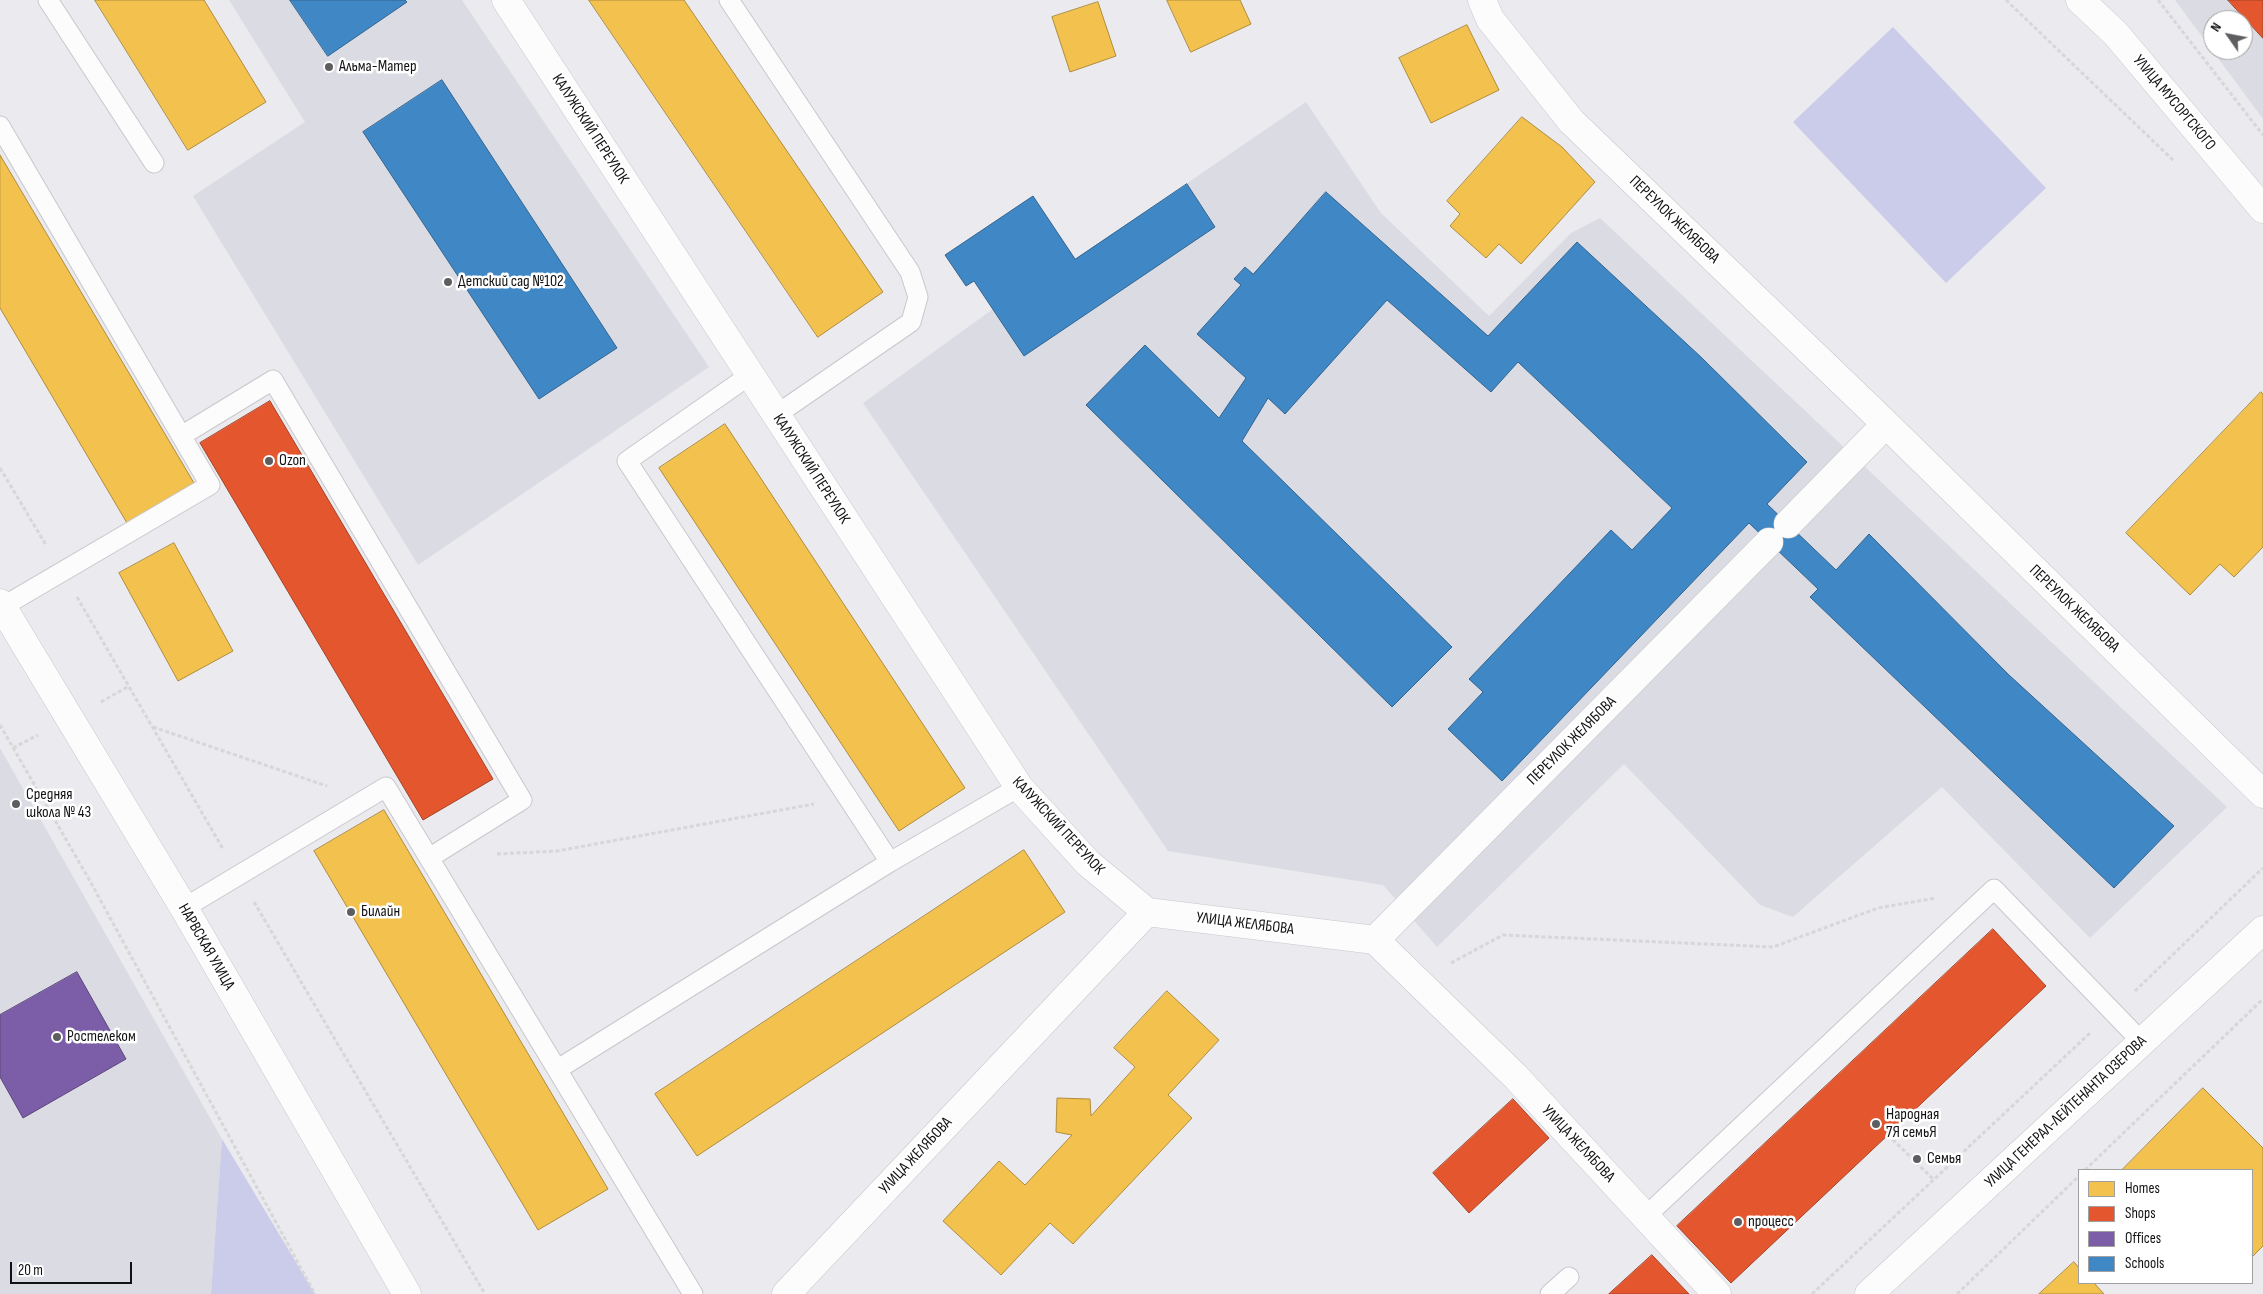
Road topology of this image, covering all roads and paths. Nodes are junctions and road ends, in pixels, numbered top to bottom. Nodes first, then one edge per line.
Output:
1 (48, 0) edge
2 (506, 0) edge
3 (729, 0) edge
4 (1482, 0) edge
5 (2006, 0) edge
6 (2080, 0) edge
7 (2158, 0) edge
8 (0, 126) edge
9 (2263, 135) edge
10 (154, 163) dead end
11 (2177, 164) dead end
12 (2263, 209) edge
13 (750, 375) junction
14 (776, 415) junction
15 (1886, 424) junction
16 (181, 436) junction
17 (1, 605) edge
18 (0, 725) edge
19 (152, 727) dead end
20 (1019, 787) junction
21 (2263, 794) edge
22 (848, 798) junction
23 (365, 799) junction
24 (488, 855) dead end
25 (429, 858) junction
26 (890, 862) junction
27 (2263, 868) edge
28 (1994, 889) junction
29 (184, 908) junction
30 (1147, 912) junction
31 (2263, 930) edge
32 (1375, 940) junction
33 (1417, 981) junction
34 (2263, 998) edge
35 (2113, 1012) junction
36 (2142, 1042) junction
37 (558, 1069) junction
38 (1888, 1135) dead end
39 (2086, 1169) edge
40 (2078, 1177) edge
41 (1934, 1180) junction
42 (1645, 1217) junction
43 (1569, 1277) dead end
44 (315, 1294) edge
45 (408, 1294) edge
46 (693, 1294) edge
47 (786, 1294) edge
48 (1550, 1294) edge
49 (1718, 1294) edge
50 (1812, 1294) edge
51 (1869, 1294) edge
52 (1957, 1294) edge

1 - 10 lane
2 - 13 street, КАЛУЖСКИЙ ПЕРЕУЛОК
3 - 14 lane
4 - 15 street, ПЕРЕУЛОК ЖЕЛЯБОВА
5 - 11 path
6 - 12 street, УЛИЦА МУСОРГСКОГО
7 - 9 path
8 - 16 lane
13 - 14 street, КАЛУЖСКИЙ ПЕРЕУЛОК
13 - 22 lane
14 - 20 street, КАЛУЖСКИЙ ПЕРЕУЛОК
15 - 21 street, ПЕРЕУЛОК ЖЕЛЯБОВА
15 - 32 street, ПЕРЕУЛОК ЖЕЛЯБОВА
16 - 17 lane
16 - 25 lane
17 - 29 street, НАРВСКАЯ УЛИЦА
18 - 44 path
19 - 23 path
20 - 26 lane
20 - 30 street, КАЛУЖСКИЙ ПЕРЕУЛОК
22 - 24 path
22 - 26 lane
23 - 25 lane
23 - 29 lane
25 - 37 lane
26 - 37 lane
27 - 35 path
28 - 33 path
28 - 35 lane
28 - 42 lane
29 - 45 street, НАРВСКАЯ УЛИЦА
30 - 32 street, УЛИЦА ЖЕЛЯБОВА
30 - 47 street, УЛИЦА ЖЕЛЯБОВА
31 - 36 street, УЛИЦА ГЕНЕРАЛ-ЛЕЙТЕНАНТА ОЗЕРОВА
32 - 33 street, УЛИЦА ЖЕЛЯБОВА
33 - 42 street, УЛИЦА ЖЕЛЯБОВА
34 - 39 path
35 - 36 lane
35 - 41 path
36 - 51 street, УЛИЦА ГЕНЕРАЛ-ЛЕЙТЕНАНТА ОЗЕРОВА
37 - 46 lane
38 - 41 path
40 - 52 path
41 - 50 path
42 - 49 street, УЛИЦА ЖЕЛЯБОВА
43 - 48 lane

